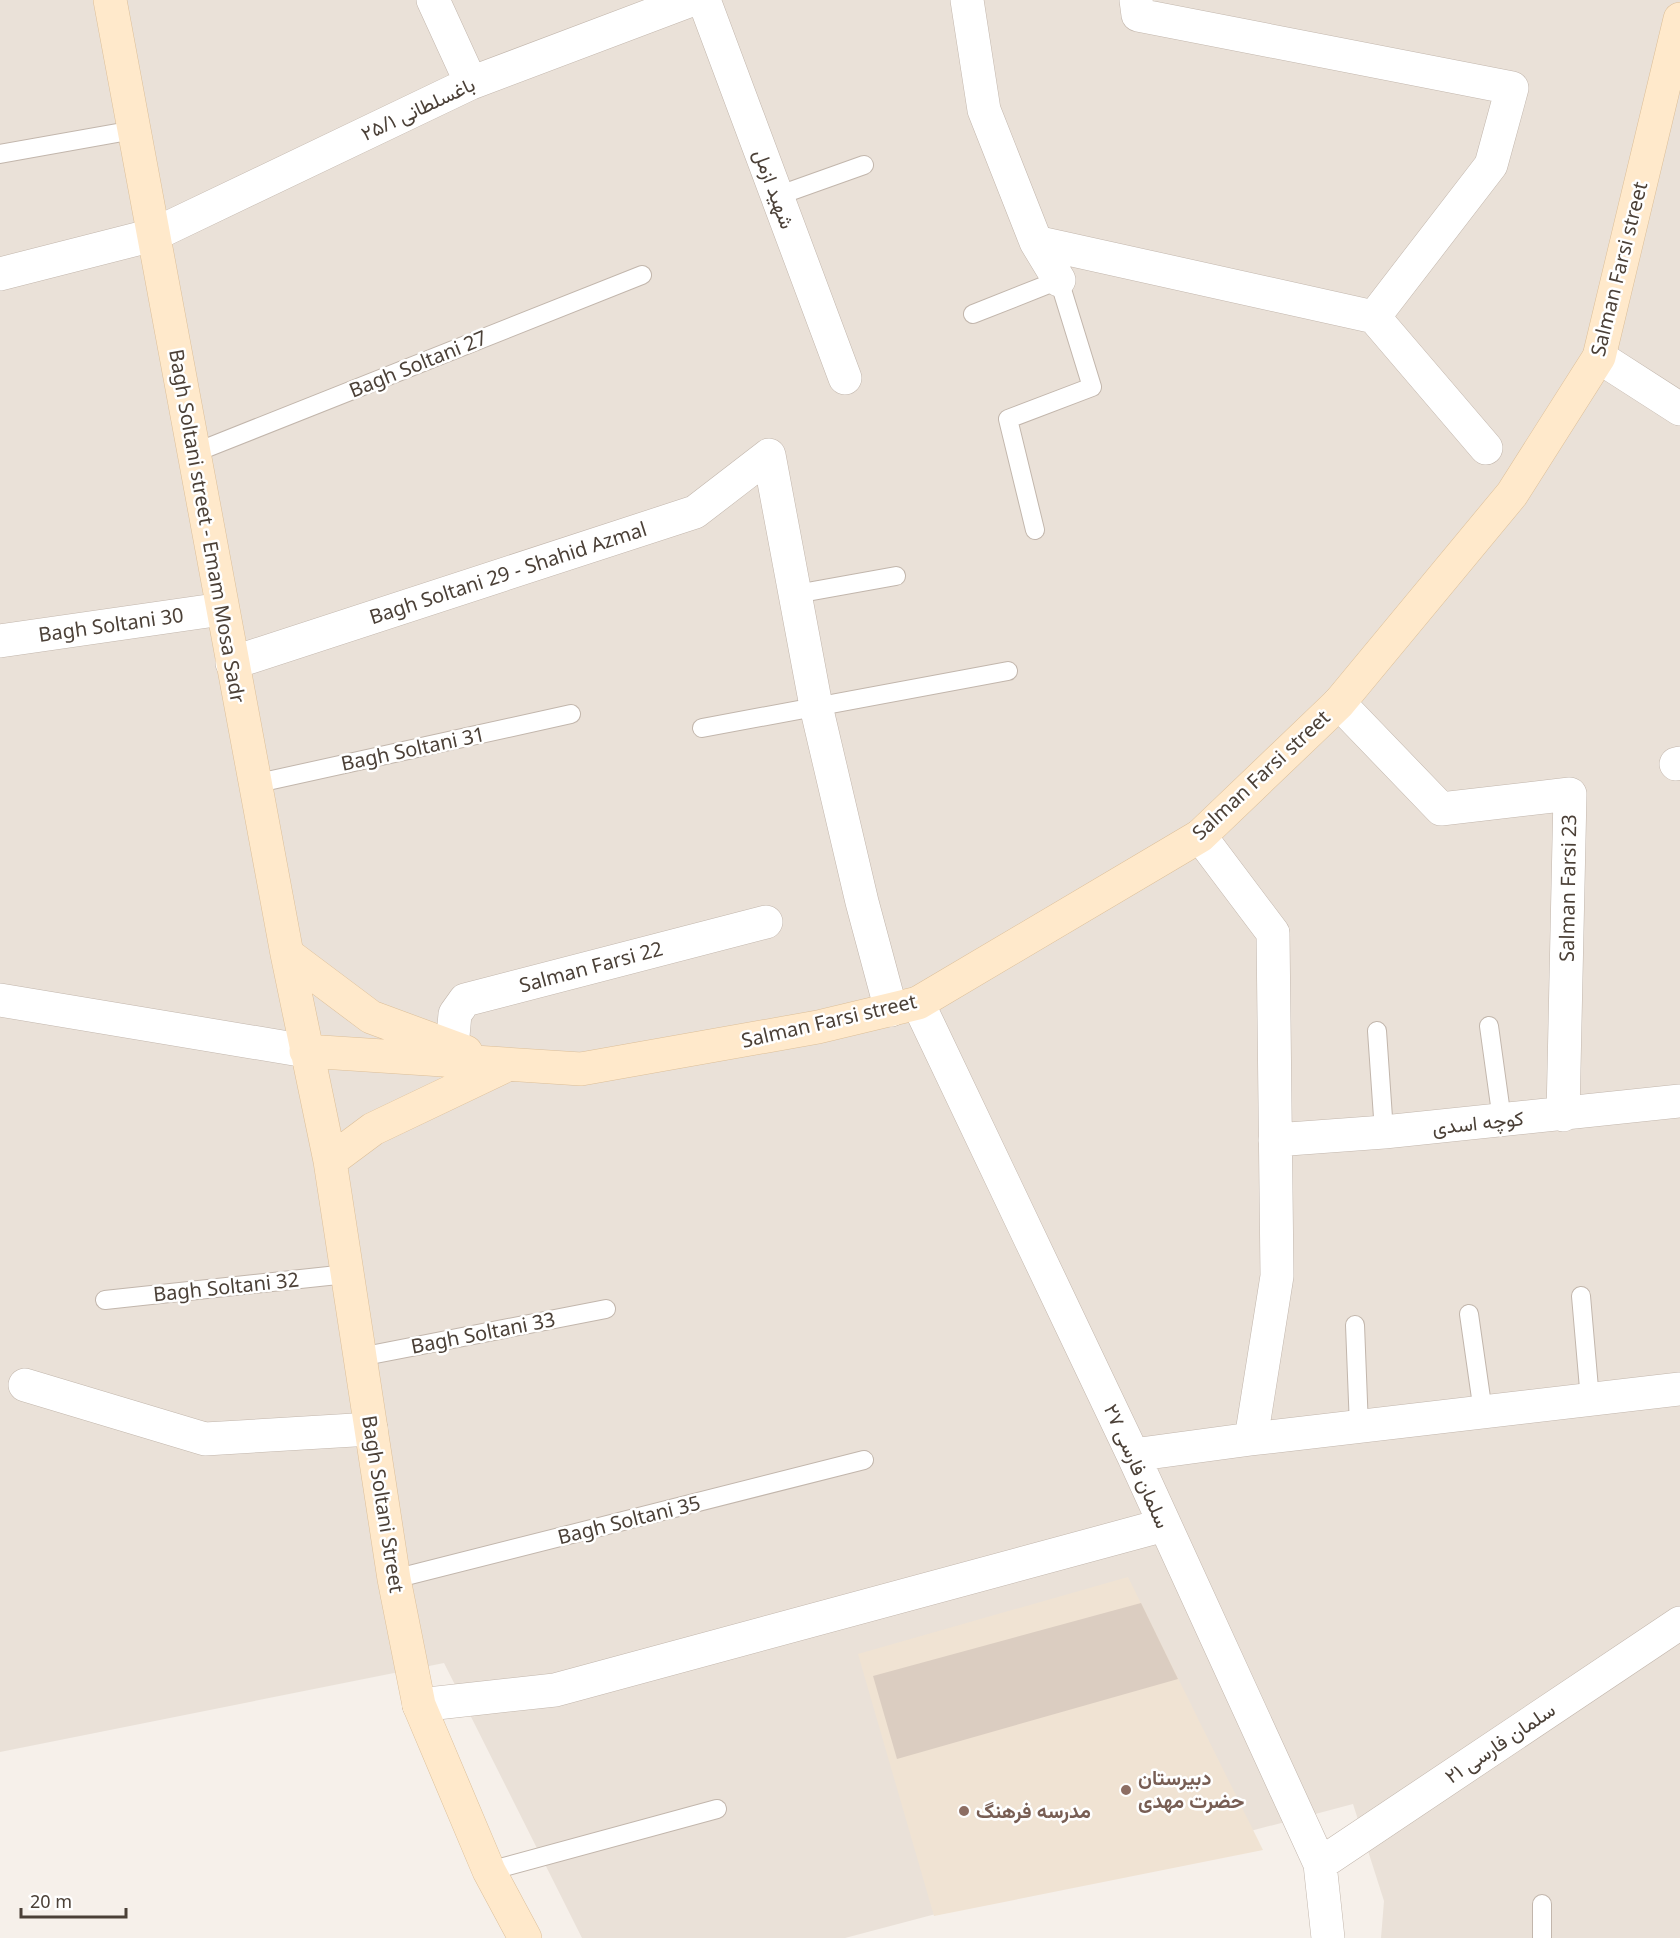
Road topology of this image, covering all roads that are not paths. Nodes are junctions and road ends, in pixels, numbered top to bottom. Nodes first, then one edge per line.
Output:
1 (110, 0) edge
2 (433, 0) edge
3 (691, 0) edge
4 (704, 0) edge
5 (967, 0) edge
6 (1136, 0) edge
7 (1680, 19) edge
8 (471, 83) junction
9 (134, 130) junction
10 (0, 154) edge
11 (864, 165) dead end
12 (777, 196) junction
13 (153, 235) junction
14 (1036, 242) junction
15 (0, 274) edge
16 (642, 275) dead end
17 (1059, 280) junction
18 (973, 314) dead end
19 (1374, 317) junction
20 (1599, 357) junction
21 (845, 378) dead end
22 (1680, 409) edge
23 (1485, 448) dead end
24 (194, 453) junction
25 (769, 455) joint
26 (1035, 530) dead end
27 (896, 576) dead end
28 (796, 594) junction
29 (222, 609) junction
30 (0, 641) edge
31 (232, 663) junction
32 (1008, 671) dead end
33 (1339, 703) junction
34 (816, 706) junction
35 (571, 714) dead end
36 (702, 728) dead end
37 (254, 784) junction
38 (1200, 836) junction
39 (766, 922) dead end
40 (286, 954) junction
41 (0, 1000) edge
42 (904, 1006) junction
43 (1489, 1026) dead end
44 (1377, 1031) dead end
45 (452, 1047) junction
46 (306, 1051) junction
47 (505, 1066) junction
48 (1680, 1101) edge
49 (1563, 1114) junction
50 (1502, 1120) junction
51 (1384, 1132) junction
52 (1275, 1140) junction
53 (330, 1161) junction
54 (347, 1274) junction
55 (1581, 1296) dead end
56 (105, 1300) dead end
57 (606, 1309) dead end
58 (1469, 1314) dead end
59 (1355, 1325) dead end
60 (360, 1357) junction
61 (25, 1385) dead end
62 (1680, 1389) edge
63 (1590, 1400) junction
64 (1483, 1412) junction
65 (1359, 1427) junction
66 (371, 1429) junction
67 (1251, 1438) junction
68 (1133, 1455) junction
69 (864, 1460) dead end
70 (1164, 1525) junction
71 (394, 1579) junction
72 (1680, 1623) edge
73 (419, 1705) junction
74 (717, 1809) dead end
75 (1320, 1864) junction
76 (489, 1871) junction
77 (1542, 1904) dead end
78 (525, 1938) edge
79 (1328, 1938) edge
80 (1542, 1938) edge

1 - 9 street, Bagh Soltani street - Emam Mosa Sadr
2 - 8 street
3 - 8 street, باغسلطانی ۲۵/۱
4 - 12 street, شهید ازمل
5 - 14 street
6 - 19 street
7 - 20 street, Salman Farsi street
8 - 13 street, باغسلطانی ۲۵/۱
9 - 10 lane
9 - 13 street, Bagh Soltani street - Emam Mosa Sadr
11 - 12 lane
12 - 21 street, شهید ازمل
13 - 15 street, باغسلطانی ۲۵/۱
13 - 24 street, Bagh Soltani street - Emam Mosa Sadr
14 - 17 street
14 - 19 street
16 - 24 lane, Bagh Soltani 27
17 - 18 lane
17 - 26 lane
19 - 23 street
20 - 22 street
20 - 33 street, Salman Farsi street
24 - 29 street, Bagh Soltani street - Emam Mosa Sadr
25 - 28 street, سلمان فارسی ۲۷
25 - 31 street, Bagh Soltani 29 - Shahid Azmal
27 - 28 lane
28 - 34 street, سلمان فارسی ۲۷
29 - 30 street, Bagh Soltani 30
29 - 31 street, Bagh Soltani street - Emam Mosa Sadr
31 - 37 street, Bagh Soltani street - Emam Mosa Sadr
32 - 34 lane
33 - 38 street, Salman Farsi street
33 - 49 street, Salman Farsi 23
34 - 36 lane
34 - 42 street, سلمان فارسی ۲۷
35 - 37 lane, Bagh Soltani 31
37 - 40 street, Bagh Soltani street - Emam Mosa Sadr
38 - 42 street, Salman Farsi street
38 - 52 street
39 - 45 street, Salman Farsi 22
40 - 45 street
40 - 46 street, Bagh Soltani street - Emam Mosa Sadr
41 - 46 street
42 - 47 street, Salman Farsi street
42 - 68 street, سلمان فارسی ۲۷
43 - 50 lane
44 - 51 lane
45 - 47 street
46 - 47 street, Salman Farsi street
46 - 53 street, Bagh Soltani Street
47 - 53 street
48 - 49 street, کوچه اسدی
49 - 50 street, کوچه اسدی
50 - 51 street, کوچه اسدی
51 - 52 street, کوچه اسدی
52 - 67 street
53 - 54 street, Bagh Soltani Street
54 - 56 lane, Bagh Soltani 32
54 - 60 street, Bagh Soltani Street
55 - 63 lane
57 - 60 lane, Bagh Soltani 33
58 - 64 lane
59 - 65 lane
60 - 66 street, Bagh Soltani Street
61 - 66 street
62 - 63 street
63 - 64 street
64 - 65 street
65 - 67 street
66 - 71 street, Bagh Soltani Street
67 - 68 street
68 - 70 street, سلمان فارسی ۲۷
69 - 71 lane, Bagh Soltani 35
70 - 73 street
70 - 75 street, سلمان فارسی ۲۷
71 - 73 street, Bagh Soltani Street
72 - 75 street, سلمان فارسی ۲۱
73 - 76 street, Bagh Soltani Street
74 - 76 lane
75 - 79 street, سلمان فارسی ۲۷
76 - 78 street, Bagh Soltani Street
77 - 80 lane

